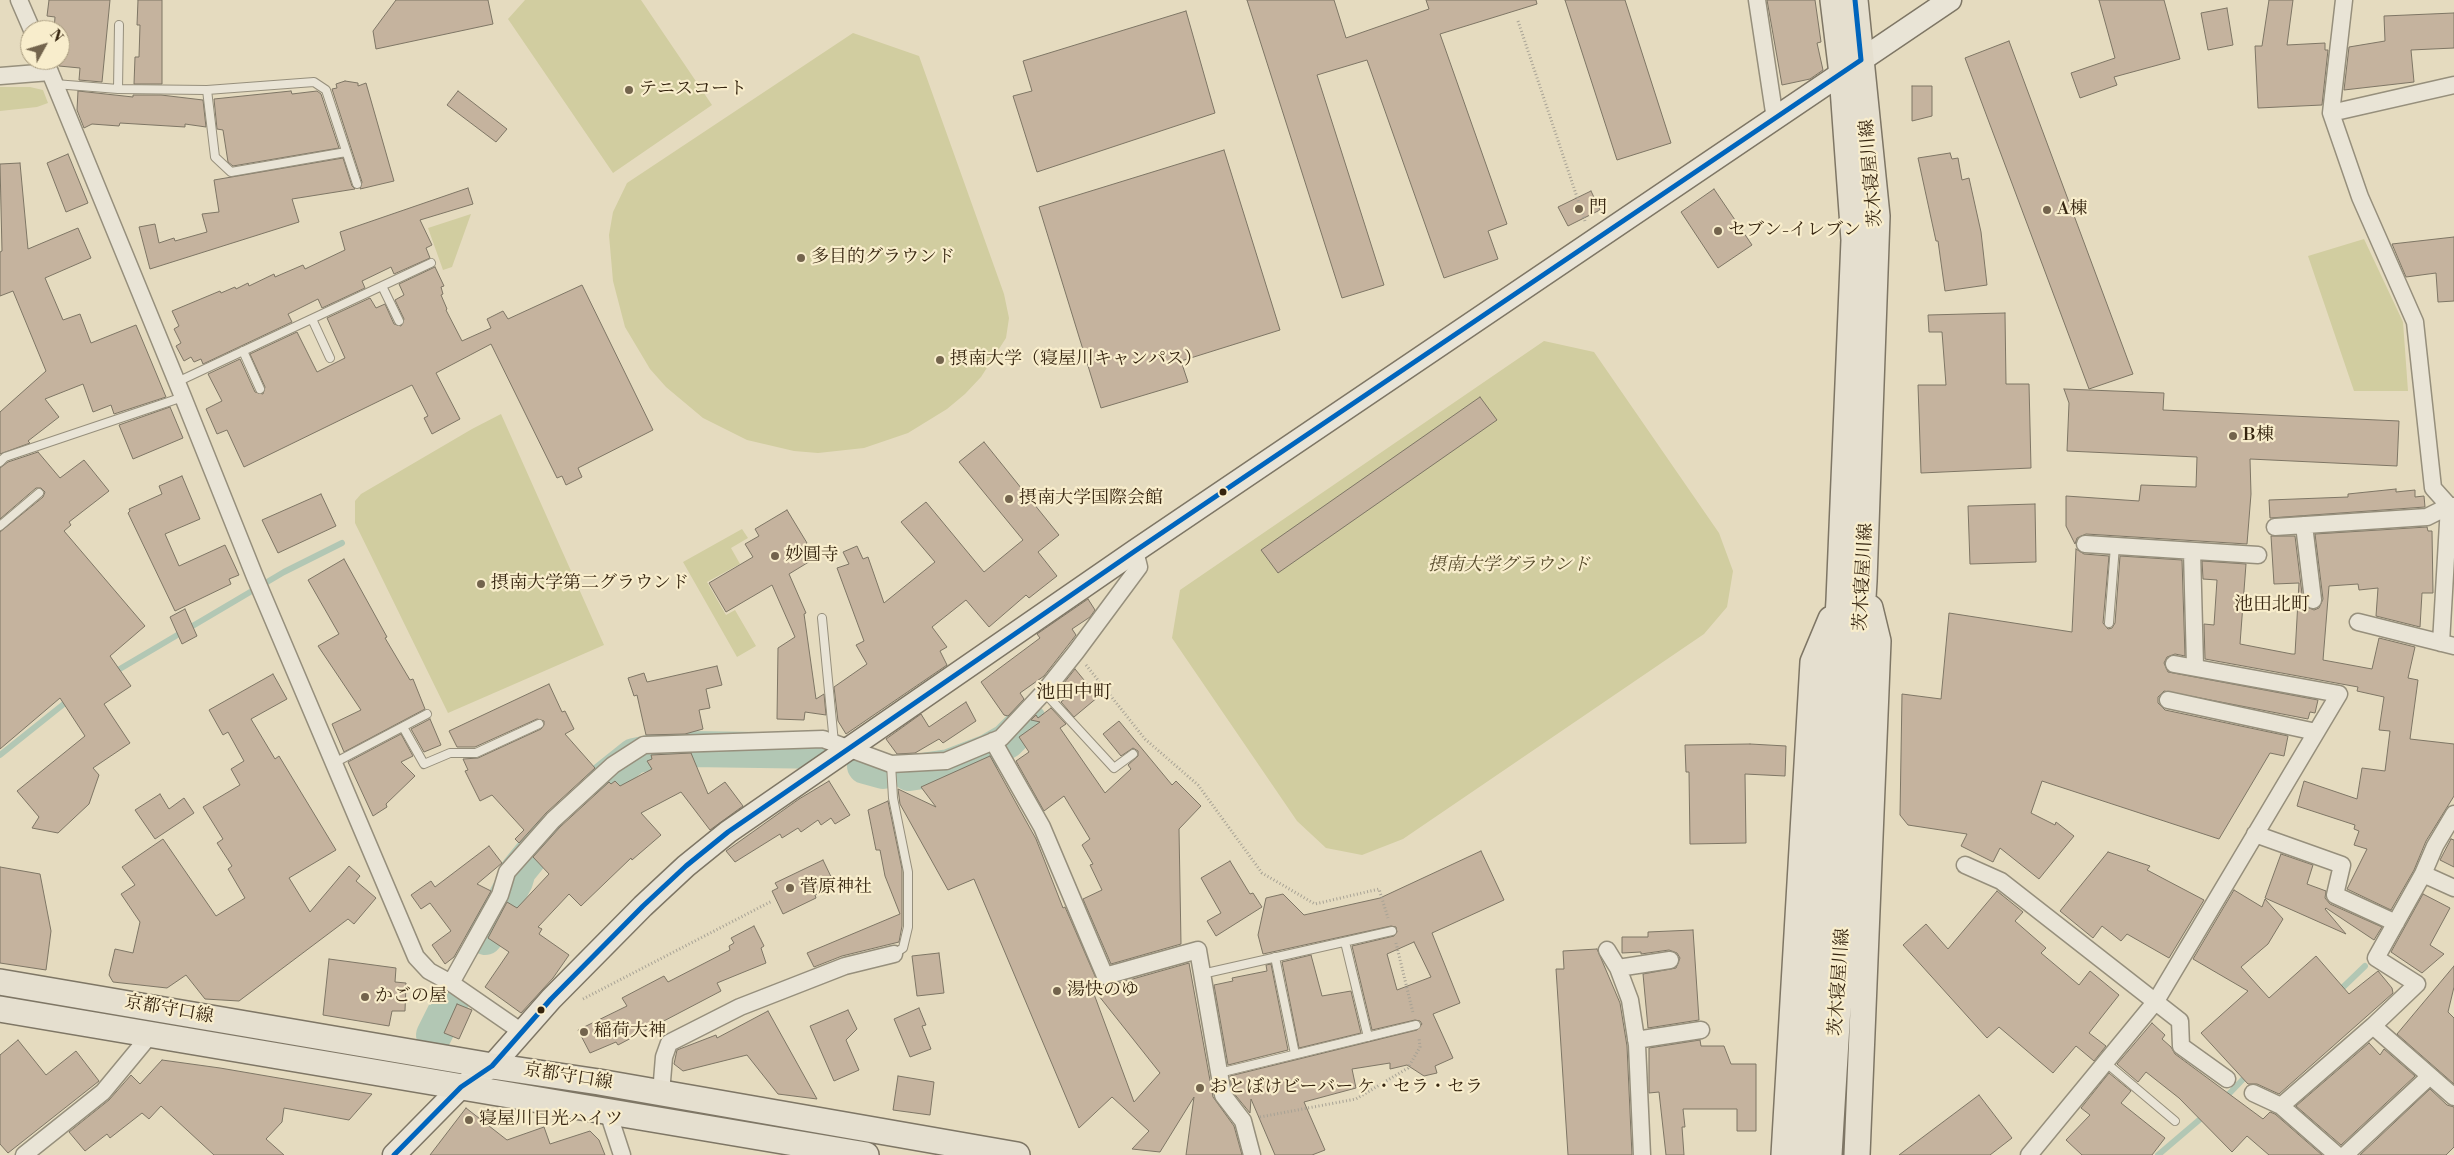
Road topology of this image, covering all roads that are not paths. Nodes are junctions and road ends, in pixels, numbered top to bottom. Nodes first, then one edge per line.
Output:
1 (19, 0) edge
2 (1757, 0) edge
3 (1834, 0) edge
4 (1855, 0) edge
5 (1950, 0) edge
6 (2344, 0) edge
7 (28, 20) edge
8 (118, 25) dead end
9 (1852, 67) junction
10 (50, 72) edge
11 (0, 76) edge
12 (2454, 85) edge
13 (118, 89) junction
14 (207, 90) junction
15 (2331, 113) junction
16 (1775, 119) junction
17 (346, 152) junction
18 (357, 184) dead end
19 (431, 264) dead end
20 (382, 286) junction
21 (312, 319) junction
22 (398, 321) dead end
23 (243, 351) junction
24 (330, 358) dead end
25 (180, 389) junction
26 (260, 389) dead end
27 (0, 462) edge
28 (39, 493) dead end
29 (2452, 506) edge
30 (2304, 525) junction
31 (0, 526) edge
32 (2275, 527) dead end
33 (2085, 544) dead end
34 (2115, 546) junction
35 (1135, 551) junction
36 (2192, 551) junction
37 (2258, 555) dead end
38 (1864, 581) junction
39 (1839, 600) junction
40 (2313, 600) dead end
41 (822, 618) dead end
42 (2358, 622) dead end
43 (2109, 623) dead end
44 (2448, 644) edge
45 (2174, 664) dead end
46 (2195, 666) junction
47 (1047, 695) junction
48 (2168, 700) dead end
49 (427, 714) dead end
50 (539, 724) dead end
51 (403, 727) junction
52 (2316, 732) junction
53 (843, 746) junction
54 (996, 746) junction
55 (1133, 754) dead end
56 (332, 764) junction
57 (891, 764) junction
58 (2454, 814) edge
59 (2255, 834) junction
60 (1965, 865) dead end
61 (2423, 874) junction
62 (1834, 879) junction
63 (2454, 888) edge
64 (2396, 923) junction
65 (1392, 931) road end
66 (1345, 942) junction
67 (1607, 950) dead end
68 (894, 954) joint
69 (1275, 957) junction
70 (1670, 960) dead end
71 (1618, 968) junction
72 (1202, 974) junction
73 (0, 982) edge
74 (451, 983) junction
75 (2156, 1001) junction
76 (0, 1009) edge
77 (1416, 1025) road end
78 (2373, 1026) junction
79 (1701, 1030) dead end
80 (522, 1032) junction
81 (152, 1034) junction
82 (1368, 1037) junction
83 (1636, 1040) junction
84 (1296, 1054) junction
85 (2105, 1062) junction
86 (492, 1066) junction
87 (1219, 1072) junction
88 (2430, 1076) junction
89 (2227, 1079) dead end
90 (461, 1087) junction
91 (661, 1093) junction
92 (2253, 1093) dead end
93 (2454, 1097) edge
94 (2281, 1106) junction
95 (608, 1112) junction
96 (2175, 1121) dead end
97 (24, 1155) edge
98 (394, 1155) edge
99 (622, 1155) edge
100 (866, 1155) edge
101 (1017, 1155) edge
102 (1252, 1155) edge
103 (1642, 1155) edge
104 (1784, 1155) edge
105 (1805, 1155) edge
106 (1829, 1155) edge
107 (1857, 1155) edge
108 (2029, 1155) edge
109 (2337, 1155) edge
110 (2345, 1155) edge

1 - 7 street
2 - 16 street
3 - 9 main road, 茨木寝屋川線
4 - 9 main road, 茨木寝屋川線
5 - 9 main road
6 - 15 street
8 - 13 lane
9 - 16 main road
9 - 38 main road, 茨木寝屋川線
9 - 39 main road, 茨木寝屋川線
10 - 11 street
10 - 13 lane
10 - 25 street
12 - 15 street
13 - 14 lane
14 - 17 lane
14 - 17 lane
15 - 29 street
16 - 35 main road
17 - 18 lane
19 - 20 lane
20 - 21 lane
20 - 22 lane
21 - 23 lane
21 - 24 lane
23 - 25 lane
23 - 26 lane
25 - 27 lane
25 - 56 street
28 - 31 lane
29 - 30 street
29 - 44 street
30 - 32 street
30 - 40 street
33 - 34 street
34 - 36 street
34 - 43 lane
35 - 47 street
35 - 53 main road
36 - 37 street
36 - 46 street
38 - 62 main road, 茨木寝屋川線
38 - 107 main road
39 - 62 main road, 茨木寝屋川線
39 - 104 main road
41 - 53 lane
42 - 44 street
45 - 46 street
46 - 52 street
47 - 54 street
47 - 55 lane
48 - 52 street
49 - 51 lane
50 - 51 lane
51 - 56 lane
52 - 59 street
53 - 57 street
53 - 74 street
53 - 80 main road
54 - 57 street
54 - 72 street
56 - 74 street
57 - 68 lane
58 - 61 street
59 - 64 street
59 - 75 street
60 - 75 street
61 - 63 street
61 - 64 street
62 - 105 main road, 茨木寝屋川線
62 - 106 main road, 茨木寝屋川線
64 - 78 street
65 - 66 lane
66 - 69 lane
66 - 82 lane
67 - 71 street
68 - 91 street
69 - 72 lane
69 - 84 lane
70 - 71 street
71 - 83 street
72 - 87 street
73 - 86 main road, 京都守口線
74 - 80 street
75 - 85 street
75 - 89 street
76 - 81 main road, 京都守口線
77 - 82 lane
78 - 88 street
78 - 94 street
79 - 83 street
80 - 86 main road
81 - 90 main road, 京都守口線
81 - 97 street
82 - 84 lane
83 - 103 street
84 - 87 lane
85 - 96 lane
85 - 108 street
86 - 90 main road
86 - 91 main road, 京都守口線
87 - 102 street
88 - 93 street
88 - 110 street
90 - 95 main road, 京都守口線
90 - 98 main road
91 - 101 main road, 京都守口線
92 - 94 street
94 - 109 street
95 - 99 street
95 - 100 main road, 京都守口線

